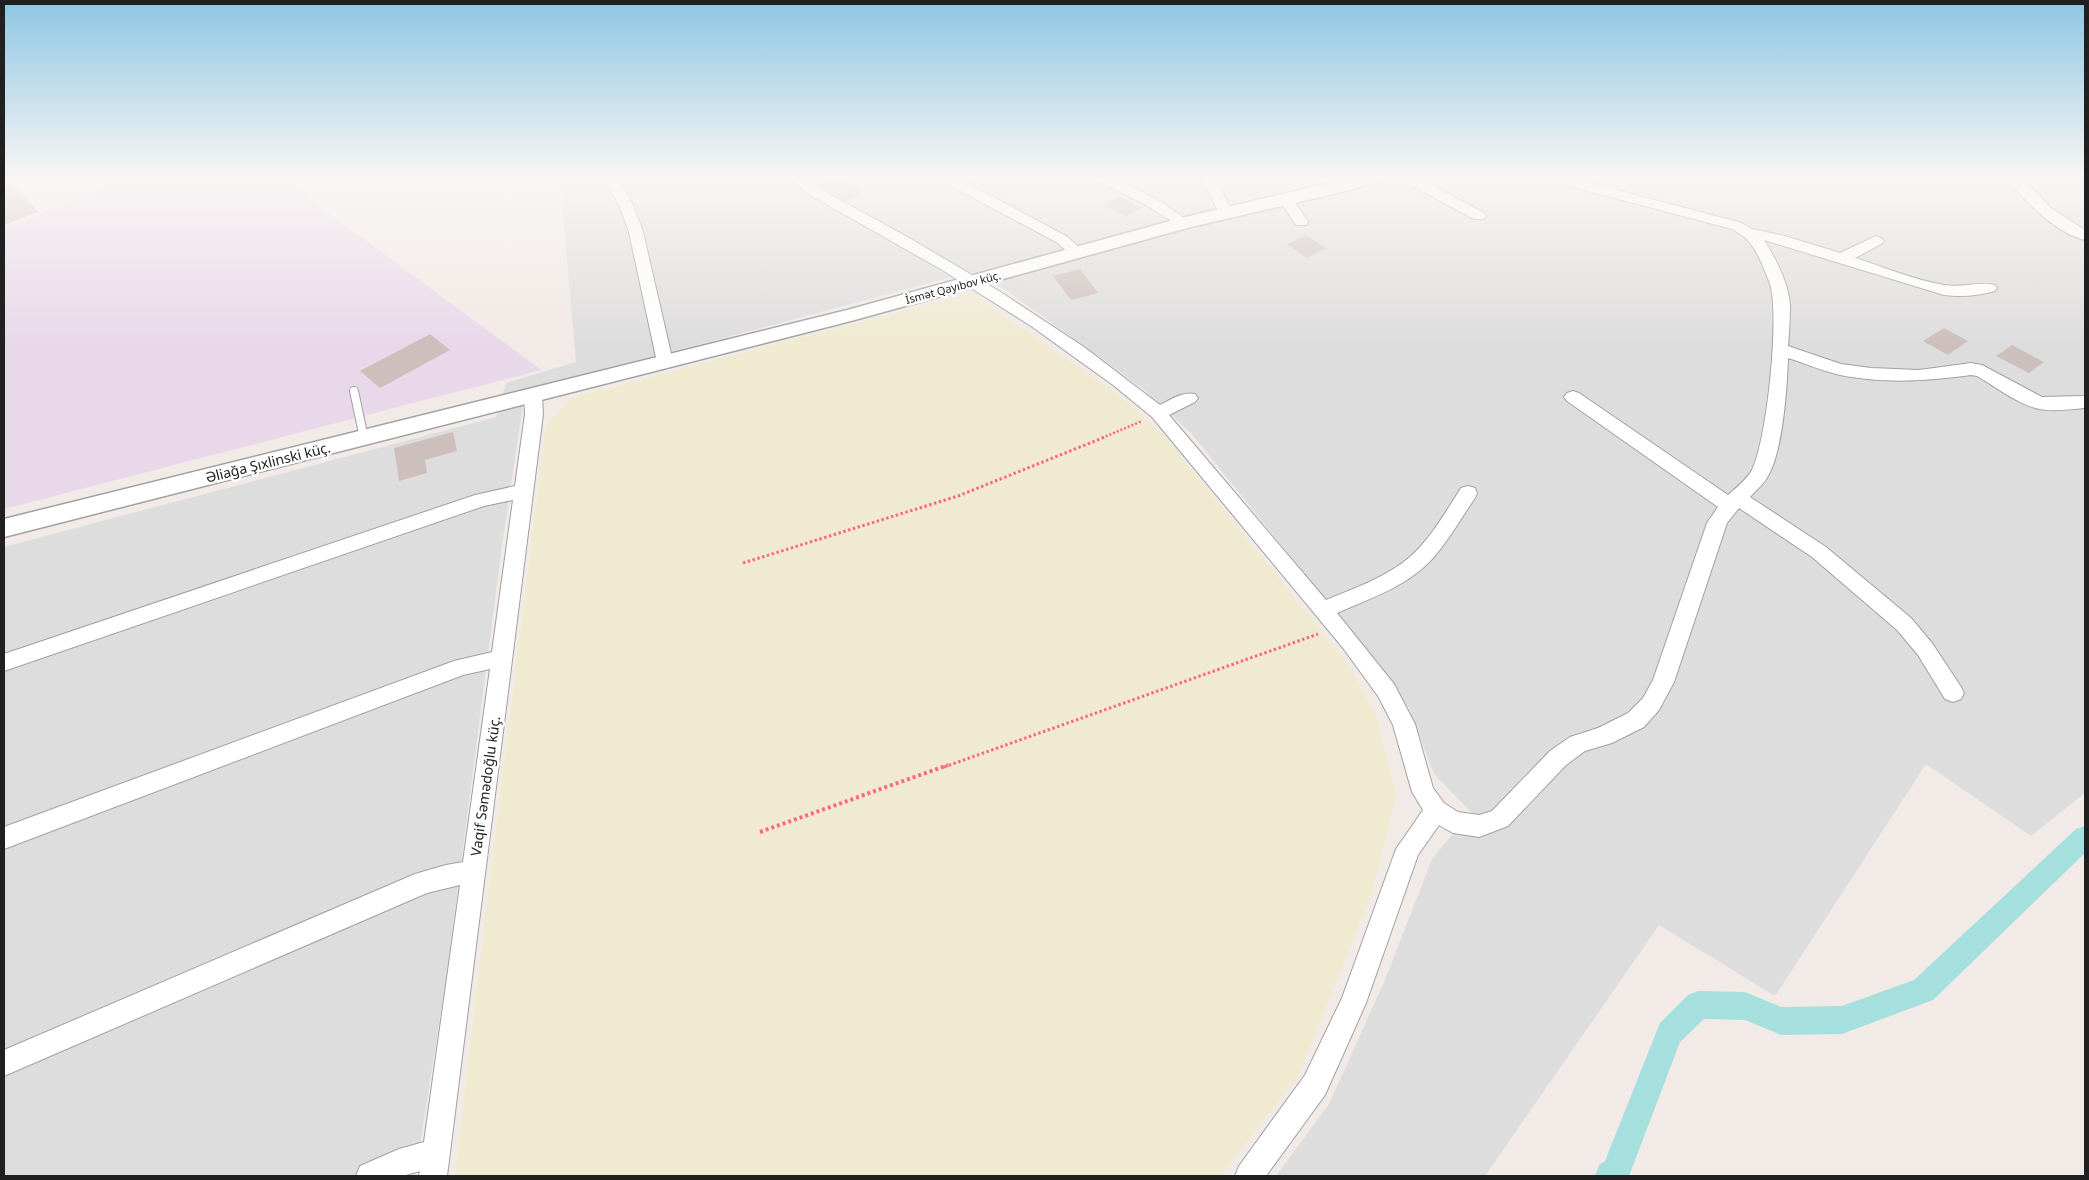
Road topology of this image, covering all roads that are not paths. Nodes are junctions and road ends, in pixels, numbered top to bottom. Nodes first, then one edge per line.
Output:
1 (636, 232) edge
2 (886, 232) edge
3 (1050, 232) edge
4 (1152, 232) edge
5 (1750, 233) joint
6 (1876, 241) dead end
7 (1078, 253) junction
8 (1841, 259) junction
9 (973, 281) junction
10 (1989, 288) dead end
11 (1780, 349) junction
12 (665, 362) junction
13 (354, 391) dead end
14 (533, 396) junction
15 (1572, 397) dead end
16 (1189, 398) dead end
17 (2085, 402) edge
18 (1158, 413) junction
19 (364, 438) junction
20 (524, 491) junction
21 (1468, 493) dead end
22 (1734, 502) junction
23 (4, 528) edge
24 (1323, 610) junction
25 (503, 658) junction
26 (4, 662) edge
27 (1953, 693) dead end
28 (1436, 810) junction
29 (4, 838) edge
30 (474, 872) junction
31 (4, 1063) edge
32 (434, 1164) edge
33 (370, 1176) edge
34 (1249, 1176) edge

1 - 12 street
2 - 9 street
3 - 7 street
4 - 7 street, İsmət Qayıbov küç.
5 - 8 street
5 - 11 street
6 - 8 street
7 - 9 street, İsmət Qayıbov küç.
8 - 10 street
9 - 12 street, İsmət Qayıbov küç.
9 - 18 street
11 - 17 street
11 - 22 street
12 - 14 street, İsmət Qayıbov küç.
13 - 19 lane
14 - 19 street, Əliağa Şıxlinski küç.
14 - 20 street, Vaqif Səmədoğlu küç.
15 - 22 street
16 - 18 street
18 - 24 street
19 - 23 street, Əliağa Şıxlinski küç.
20 - 25 street, Vaqif Səmədoğlu küç.
20 - 26 street
21 - 24 street
22 - 27 street
22 - 28 street
24 - 28 street
25 - 29 street
25 - 30 street, Vaqif Səmədoğlu küç.
28 - 34 street
30 - 31 street
30 - 32 street, Vaqif Səmədoğlu küç.
32 - 33 street

